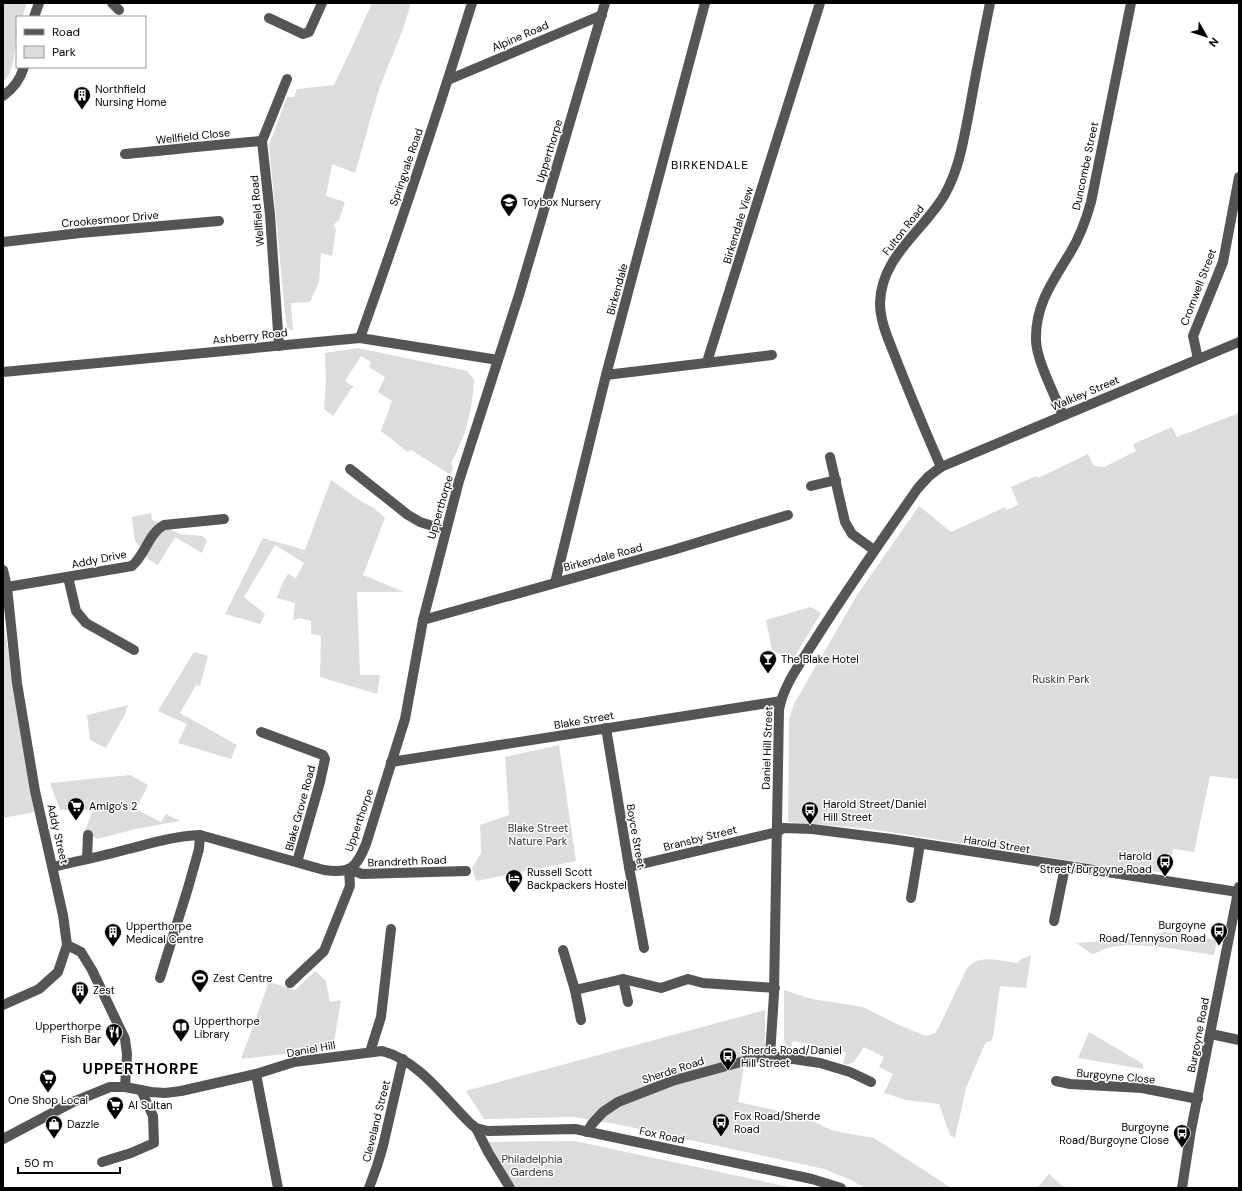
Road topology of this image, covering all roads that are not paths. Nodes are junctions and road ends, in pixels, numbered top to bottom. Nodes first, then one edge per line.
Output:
1 (39, 3) edge
2 (322, 3) edge
3 (472, 3) edge
4 (605, 3) edge
5 (705, 3) edge
6 (820, 3) edge
7 (990, 3) edge
8 (1131, 3) edge
9 (602, 15) junction
10 (34, 16) edge
11 (269, 18) dead end
12 (24, 68) edge
13 (287, 79) dead end
14 (448, 80) junction
15 (3, 96) edge
16 (262, 142) junction
17 (125, 154) dead end
18 (1239, 177) edge
19 (219, 221) dead end
20 (3, 242) edge
21 (360, 338) junction
22 (1239, 342) edge
23 (279, 346) junction
24 (772, 355) dead end
25 (1198, 359) junction
26 (498, 360) junction
27 (707, 362) junction
28 (3, 372) edge
29 (606, 375) junction
30 (1063, 415) junction
31 (830, 458) dead end
32 (941, 467) junction
33 (350, 469) dead end
34 (836, 480) junction
35 (811, 486) dead end
36 (788, 515) dead end
37 (224, 519) dead end
38 (445, 530) junction
39 (874, 550) junction
40 (3, 570) edge
41 (68, 577) junction
42 (555, 583) junction
43 (7, 588) junction
44 (423, 620) junction
45 (134, 650) dead end
46 (781, 701) junction
47 (606, 728) junction
48 (261, 732) dead end
49 (391, 762) junction
50 (777, 832) junction
51 (88, 835) dead end
52 (200, 835) junction
53 (920, 844) junction
54 (87, 859) junction
55 (297, 862) junction
56 (53, 867) junction
57 (629, 867) junction
58 (1065, 867) junction
59 (349, 870) junction
60 (466, 871) dead end
61 (1238, 890) edge
62 (911, 898) dead end
63 (1054, 921) dead end
64 (392, 929) dead end
65 (1235, 933) edge
66 (67, 944) junction
67 (644, 948) dead end
68 (563, 950) dead end
69 (160, 978) dead end
70 (623, 979) junction
71 (290, 982) dead end
72 (775, 988) junction
73 (575, 990) junction
74 (628, 1002) dead end
75 (3, 1006) edge
76 (581, 1020) dead end
77 (1211, 1034) junction
78 (1239, 1040) edge
79 (370, 1052) junction
80 (770, 1056) junction
81 (403, 1059) junction
82 (256, 1074) junction
83 (1056, 1081) dead end
84 (871, 1082) dead end
85 (125, 1087) junction
86 (141, 1090) junction
87 (1198, 1099) junction
88 (476, 1128) junction
89 (587, 1132) junction
90 (3, 1139) edge
91 (102, 1162) dead end
92 (373, 1187) edge
93 (278, 1188) edge
94 (510, 1188) edge
95 (841, 1188) edge
96 (1182, 1188) edge

1 - 10 street
2 - 11 street
3 - 14 street, Springvale Road
4 - 9 street, Upperthorpe
5 - 29 street, Birkendale
6 - 27 street, Birkendale View
7 - 32 street, Fulton Road
8 - 30 street, Duncombe Street
9 - 14 street, Alpine Road
9 - 26 street, Upperthorpe
12 - 15 street
13 - 16 street, Wellfield Road
14 - 21 street, Springvale Road
16 - 17 street, Wellfield Close
16 - 23 street, Wellfield Road
18 - 25 street, Cromwell Street
19 - 20 street, Crookesmoor Drive
21 - 23 street, Ashberry Road
21 - 26 street, Ashberry Road
22 - 25 street, Walkley Street
23 - 28 street, Ashberry Road
24 - 27 street
25 - 30 street, Walkley Street
26 - 38 street, Upperthorpe
27 - 29 street
29 - 42 street, Birkendale
30 - 32 street, Walkley Street
31 - 34 street
32 - 39 street, Daniel Hill Street
33 - 38 street
34 - 35 street
34 - 39 street
36 - 42 street, Birkendale Road
37 - 41 street, Addy Drive
38 - 44 street, Upperthorpe
39 - 46 street, Daniel Hill Street
40 - 43 street, Addy Street
41 - 43 street, Addy Drive
41 - 45 street
42 - 44 street, Birkendale Road
43 - 56 street, Addy Street
44 - 49 street, Upperthorpe
46 - 47 street, Blake Street
46 - 50 street, Daniel Hill Street
47 - 49 street, Blake Street
47 - 57 street, Boyce Street
48 - 55 street, Blake Grove Road
49 - 59 street, Upperthorpe
50 - 53 street, Harold Street
50 - 57 street, Bransby Street
50 - 72 street, Daniel Hill Street
51 - 54 street
52 - 54 street
52 - 55 street
52 - 69 street
53 - 58 street, Harold Street
53 - 62 street
54 - 56 street
55 - 59 street
56 - 66 street, Addy Street
57 - 67 street, Boyce Street
58 - 61 street, Harold Street
58 - 63 street
59 - 60 street, Brandreth Road
59 - 71 street
61 - 65 street, Burgoyne Road
64 - 79 street
65 - 77 street, Burgoyne Road
66 - 75 street
66 - 85 street
68 - 73 street
70 - 72 street
70 - 73 street
70 - 74 street
72 - 80 street, Daniel Hill Street
73 - 76 street
77 - 78 street
77 - 87 street, Burgoyne Road
79 - 81 street, Daniel Hill
79 - 82 street, Daniel Hill
80 - 84 street, Sherde Road
80 - 89 street, Sherde Road
81 - 88 street, Daniel Hill
81 - 92 street, Cleveland Street
82 - 86 street, Daniel Hill
82 - 93 street
83 - 87 street, Burgoyne Close
85 - 86 street, Daniel Hill
85 - 90 street, Daniel Hill
86 - 91 street
87 - 96 street, Burgoyne Road
88 - 89 street, Fox Road
88 - 94 street
89 - 95 street, Fox Road

